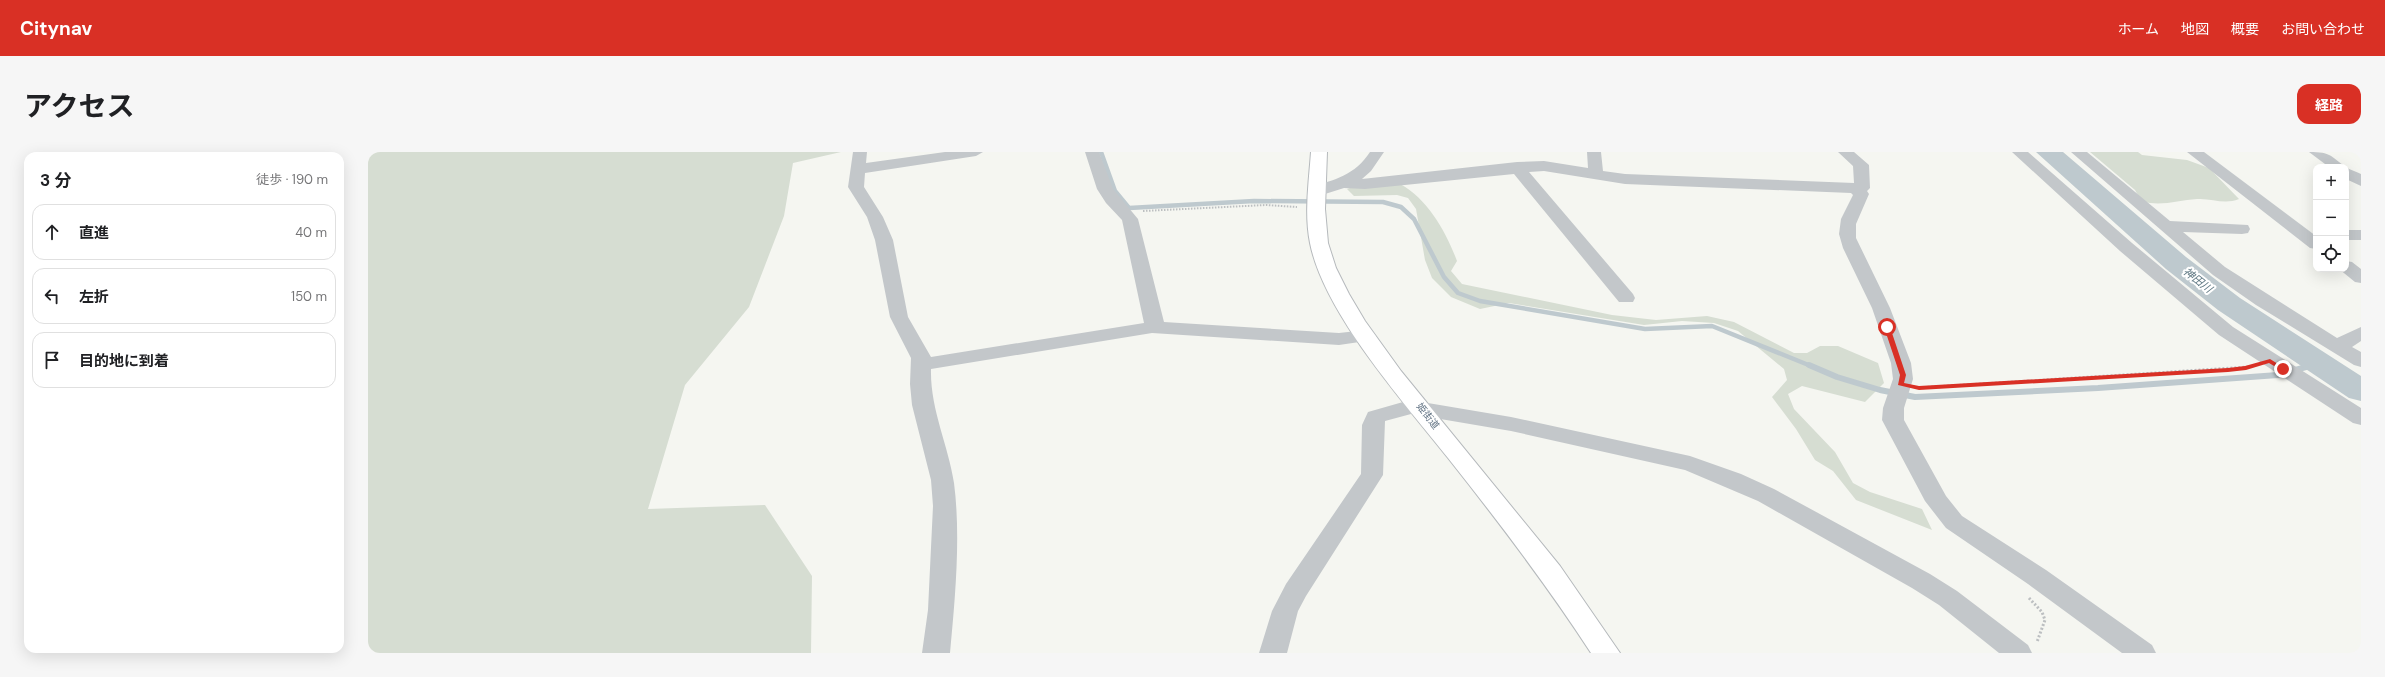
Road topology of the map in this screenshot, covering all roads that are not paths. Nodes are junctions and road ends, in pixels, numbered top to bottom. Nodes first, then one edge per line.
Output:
1 (976, 152) edge
2 (1092, 152) edge
3 (1319, 152) edge
4 (1376, 152) edge
5 (1594, 152) edge
6 (1846, 152) edge
7 (2019, 152) edge
8 (2078, 152) edge
9 (2194, 152) edge
10 (2316, 152) edge
11 (859, 160) edge
12 (2334, 164) edge
13 (1517, 167) junction
14 (2349, 174) edge
15 (1596, 175) junction
16 (2361, 181) edge
17 (1345, 184) junction
18 (1857, 190) junction
19 (1316, 201) junction
20 (2166, 226) junction
21 (2242, 229) dead end
22 (2349, 235) edge
23 (2361, 235) edge
24 (2312, 238) edge
25 (2349, 268) edge
26 (2361, 278) edge
27 (1626, 298) dead end
28 (1152, 327) junction
29 (2361, 333) edge
30 (1366, 336) junction
31 (2334, 344) junction
32 (2361, 361) edge
33 (921, 365) junction
34 (1423, 411) junction
35 (2361, 418) edge
36 (2027, 650) edge
37 (936, 653) edge
38 (1273, 653) edge
39 (1606, 653) edge
40 (2142, 653) edge

1 - 11 street
2 - 28 street
3 - 19 highway, 姫街道
4 - 17 street
5 - 15 street
6 - 18 street
7 - 35 street
8 - 20 street
9 - 24 street
10 - 12 street
11 - 33 street
13 - 15 street
13 - 17 street
13 - 27 street
14 - 16 street
15 - 18 street
17 - 19 street
18 - 40 street
19 - 30 highway, 姫街道
20 - 21 street
20 - 31 street
22 - 23 street
25 - 26 street
28 - 30 street
28 - 33 street
29 - 31 street
30 - 34 highway, 姫街道
31 - 32 street
33 - 37 street
34 - 36 street
34 - 38 street
34 - 39 highway, 姫街道

